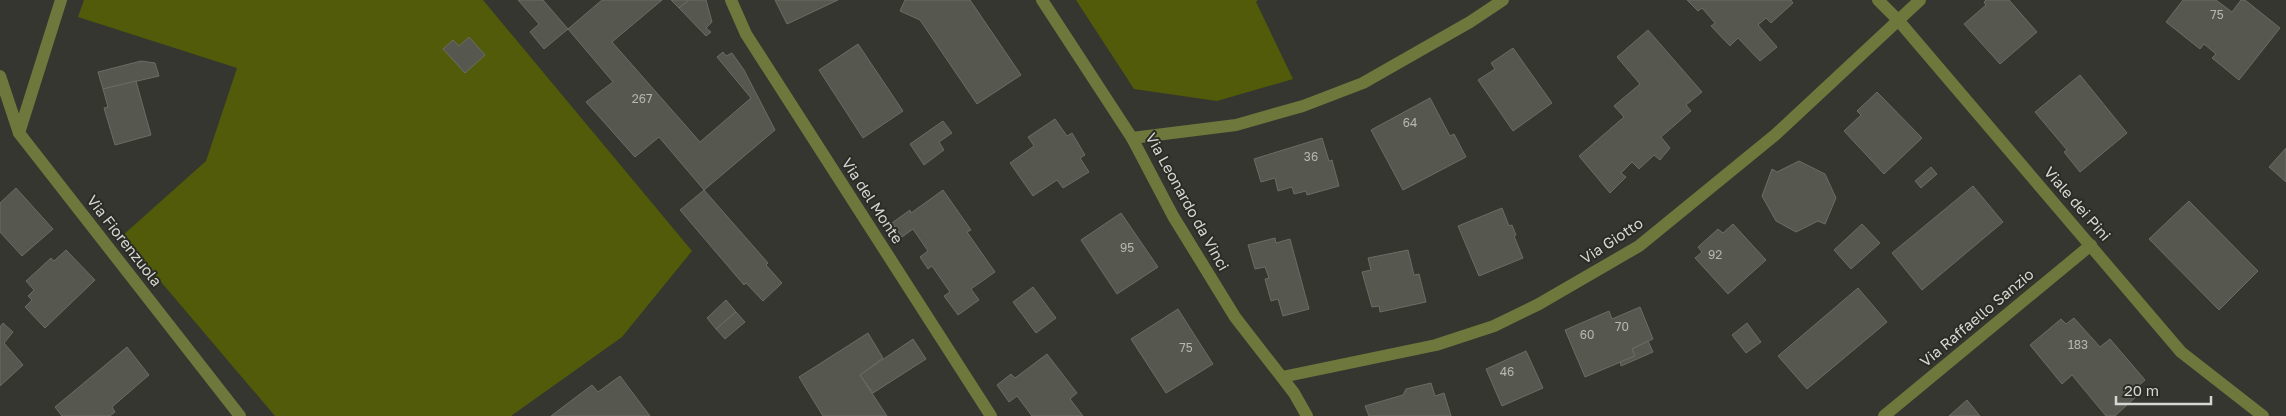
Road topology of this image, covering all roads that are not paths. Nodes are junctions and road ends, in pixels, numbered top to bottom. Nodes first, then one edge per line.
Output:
1 (61, 0) edge
2 (731, 0) edge
3 (1042, 0) edge
4 (1504, 0) edge
5 (1878, 0) edge
6 (1920, 0) edge
7 (1898, 20) junction
8 (0, 76) edge
9 (20, 134) junction
10 (1132, 138) junction
11 (2091, 245) junction
12 (1282, 376) junction
13 (240, 416) edge
14 (991, 416) edge
15 (1307, 416) edge
16 (1884, 416) edge
17 (2263, 416) edge

1 - 9 street
2 - 14 street, Via del Monte
3 - 10 street, Via Leonardo da Vinci
4 - 10 street
5 - 7 street, Viale dei Pini
6 - 7 street, Via Giotto
7 - 11 street, Viale dei Pini
7 - 12 street, Via Giotto
8 - 9 street, Via Fiorenzuola
9 - 13 street, Via Fiorenzuola
10 - 12 street, Via Leonardo da Vinci
11 - 16 street, Via Raffaello Sanzio
11 - 17 street, Viale dei Pini
12 - 15 street, Via Leonardo da Vinci

